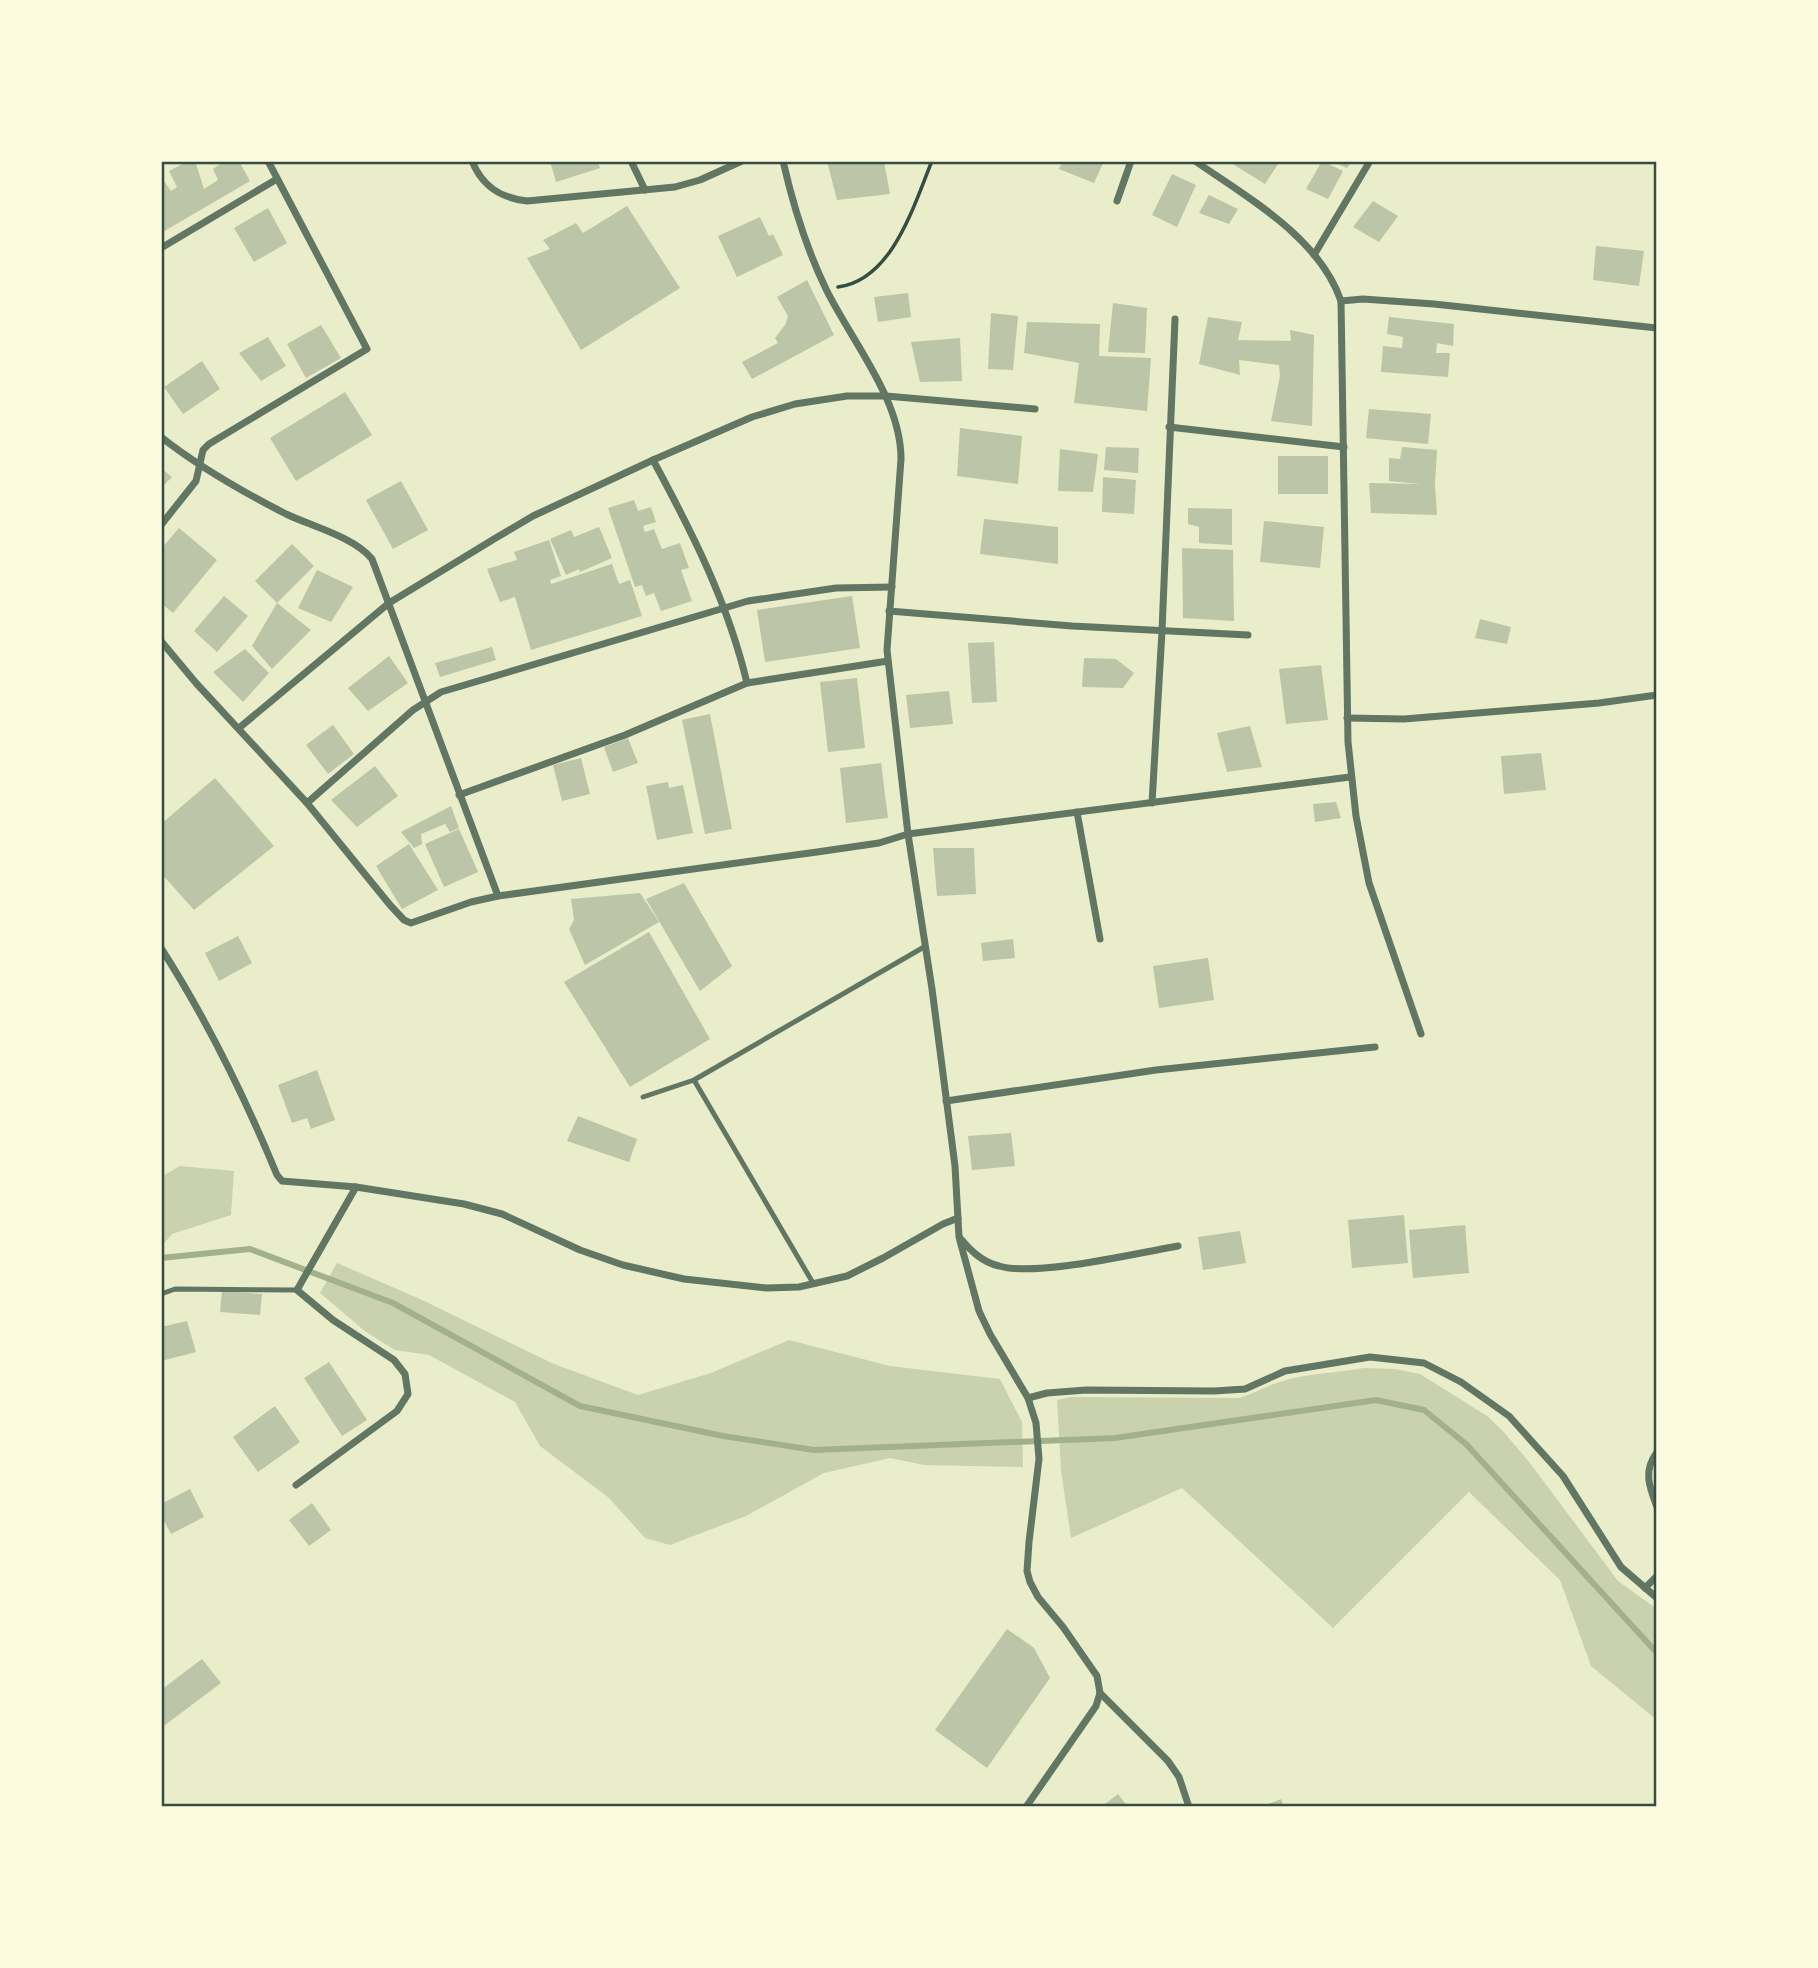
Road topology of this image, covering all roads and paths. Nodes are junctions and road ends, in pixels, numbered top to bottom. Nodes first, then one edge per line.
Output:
1 (268, 161) edge
2 (472, 161) edge
3 (631, 161) edge
4 (742, 161) edge
5 (783, 161) edge
6 (932, 161) edge
7 (1131, 161) edge
8 (1195, 161) edge
9 (1370, 161) edge
10 (277, 179) junction
11 (645, 190) junction
12 (1117, 201) dead end
13 (161, 248) edge
14 (1314, 255) junction
15 (825, 288) junction
16 (1341, 301) junction
17 (1175, 319) dead end
18 (1657, 328) edge
19 (886, 396) junction
20 (1035, 409) dead end
21 (1169, 427) junction
22 (161, 437) edge
23 (1344, 447) junction
24 (653, 460) junction
25 (201, 465) junction
26 (161, 525) edge
27 (892, 587) junction
28 (389, 603) junction
29 (724, 607) junction
30 (889, 611) junction
31 (1162, 631) junction
32 (1248, 635) dead end
33 (161, 641) edge
34 (888, 661) junction
35 (747, 683) junction
36 (1657, 695) edge
37 (424, 701) junction
38 (1347, 718) junction
39 (239, 728) junction
40 (1350, 777) junction
41 (459, 795) junction
42 (307, 803) junction
43 (1152, 803) junction
44 (1077, 812) junction
45 (908, 834) junction
46 (498, 896) junction
47 (1100, 940) dead end
48 (161, 947) edge
49 (924, 947) junction
50 (1421, 1034) dead end
51 (1375, 1047) dead end
52 (694, 1080) junction
53 (643, 1097) dead end
54 (946, 1101) junction
55 (356, 1187) junction
56 (958, 1218) junction
57 (959, 1237) junction
58 (1178, 1246) dead end
59 (813, 1283) junction
60 (299, 1286) junction
61 (161, 1294) edge
62 (1028, 1398) junction
63 (1657, 1452) edge
64 (296, 1485) dead end
65 (1657, 1507) edge
66 (1657, 1576) edge
67 (1645, 1588) junction
68 (1657, 1598) edge
69 (1100, 1693) junction
70 (1026, 1807) edge
71 (1189, 1807) edge

1 - 10 street
2 - 11 street
3 - 11 street
4 - 11 street
5 - 15 street
6 - 15 path
7 - 12 street
8 - 14 street
9 - 14 street
10 - 13 street
10 - 25 street
14 - 16 street
15 - 19 street
16 - 18 street
16 - 23 street
17 - 21 street
19 - 20 street
19 - 24 street
19 - 27 street
21 - 23 street
21 - 31 street
22 - 25 street
23 - 38 street
24 - 28 street
24 - 29 street
25 - 26 street
25 - 28 street
27 - 29 street
27 - 30 street
28 - 37 street
28 - 39 street
29 - 35 street
29 - 37 street
30 - 31 street
30 - 34 street
31 - 32 street
31 - 43 street
33 - 39 street
34 - 35 street
34 - 45 street
35 - 41 street
36 - 38 street
37 - 41 street
37 - 42 street
38 - 40 street
39 - 42 street
40 - 43 street
40 - 50 street
41 - 46 street
42 - 46 street
43 - 44 street
44 - 45 street
44 - 47 street
45 - 46 street
45 - 49 street
48 - 55 street
49 - 52 lane
49 - 54 street
51 - 54 street
52 - 53 lane
52 - 59 lane
54 - 56 street
55 - 59 street
55 - 60 street
56 - 57 street
56 - 59 street
57 - 58 street
57 - 62 street
60 - 61 lane
60 - 64 street
62 - 67 street
62 - 69 street
63 - 65 street
66 - 67 street
67 - 68 street
69 - 70 street
69 - 71 street

